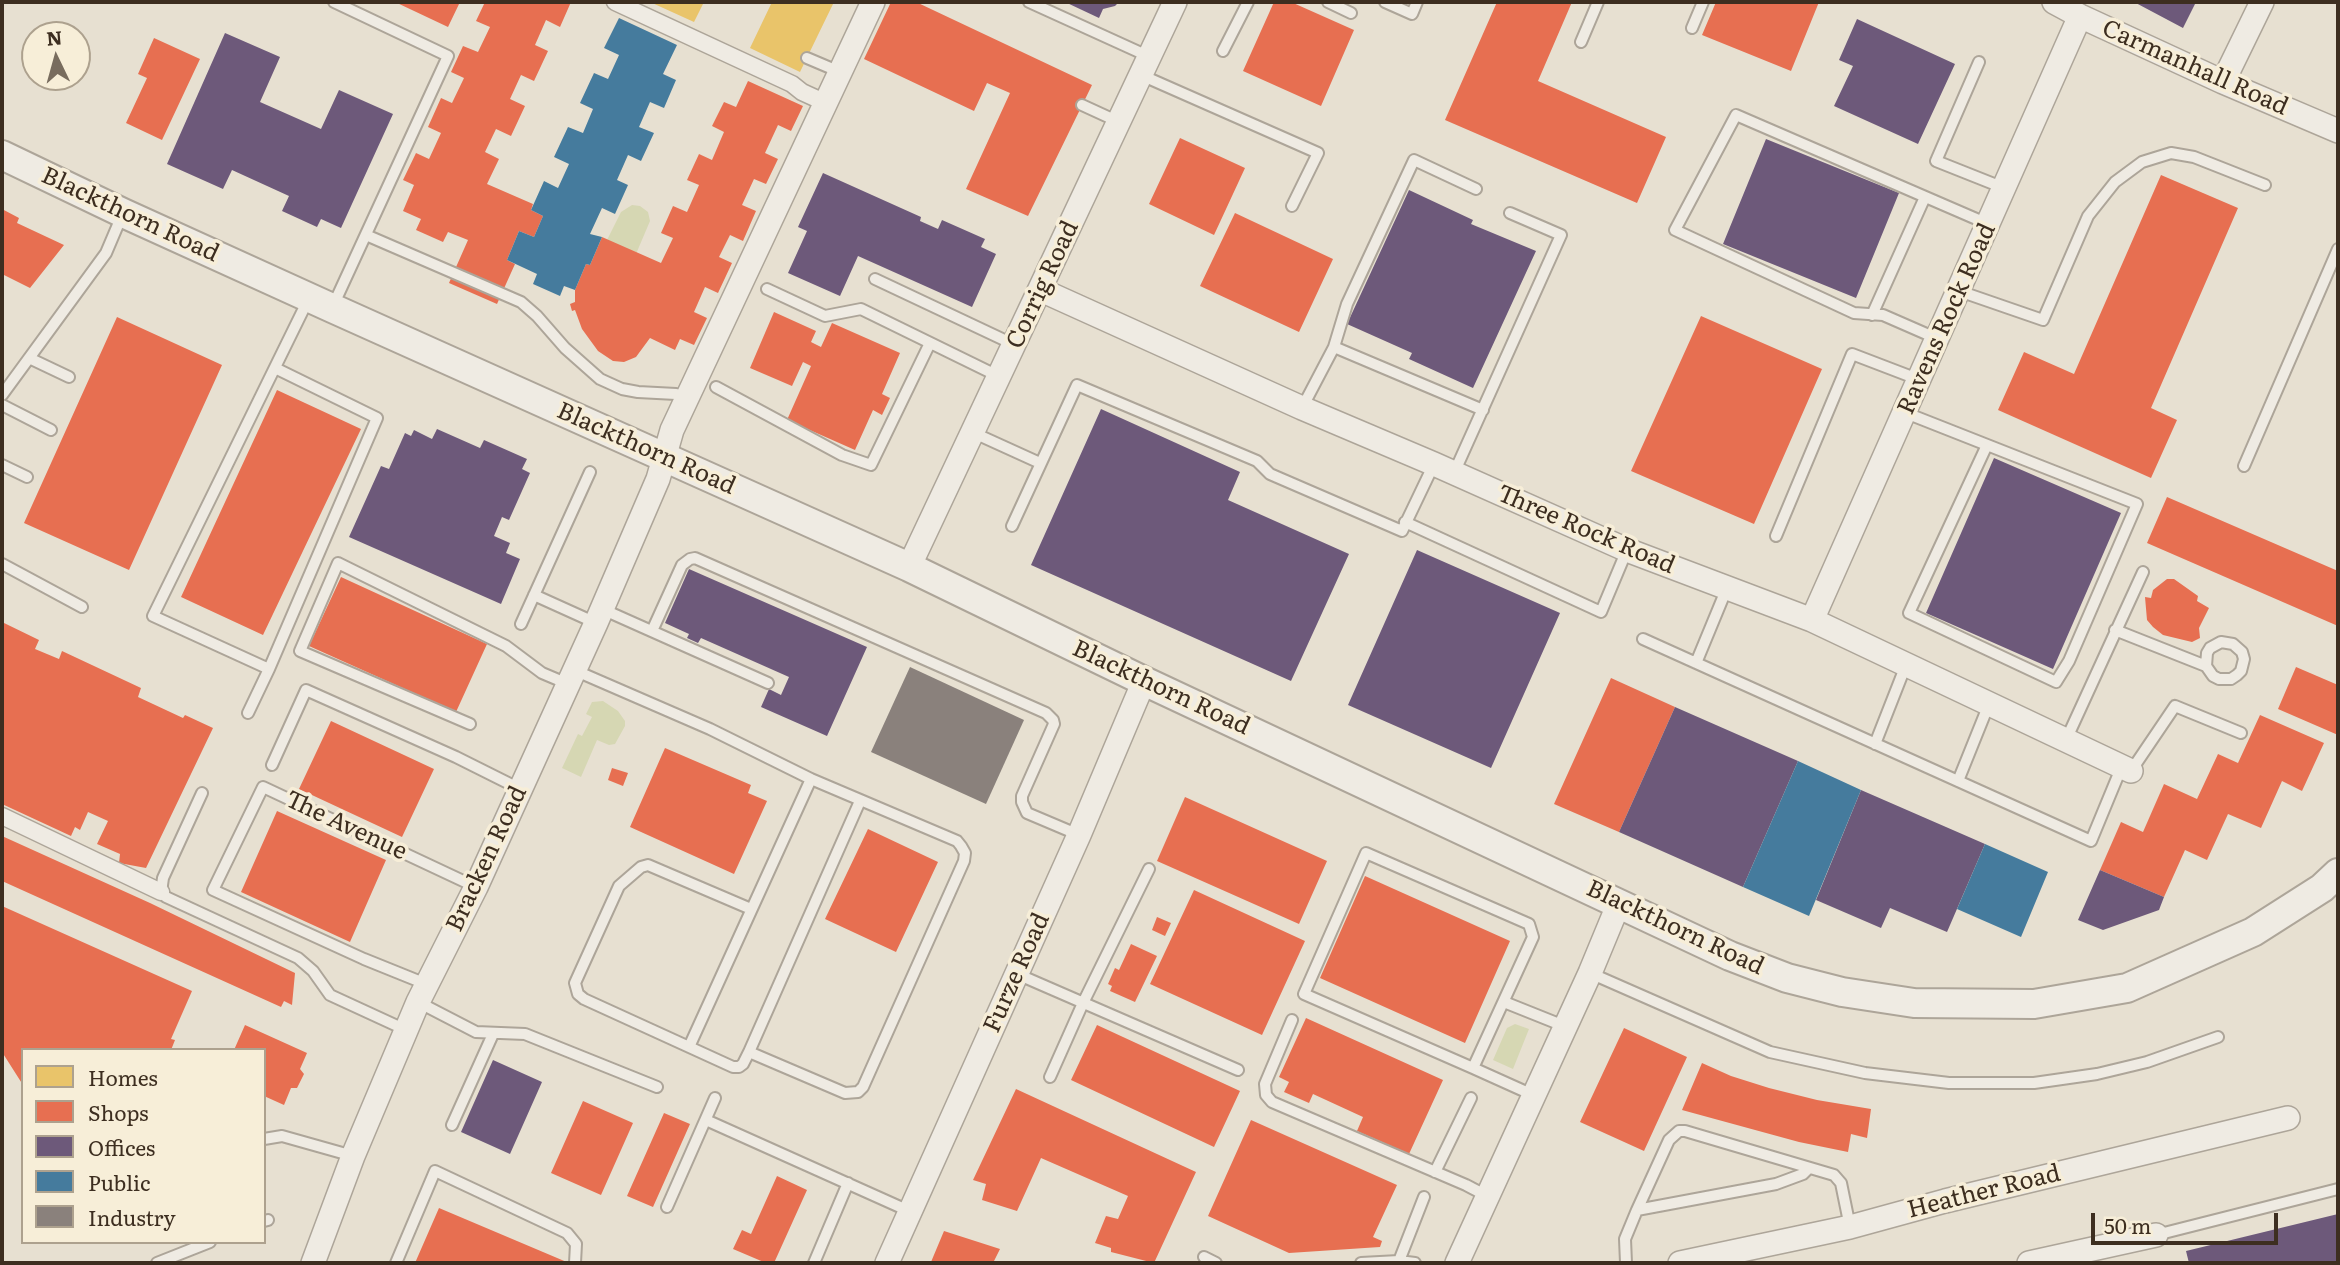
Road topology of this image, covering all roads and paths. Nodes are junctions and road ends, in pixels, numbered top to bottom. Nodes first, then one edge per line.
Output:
1 (334, 2) edge
2 (615, 2) edge
3 (873, 2) edge
4 (1029, 2) edge
5 (1175, 2) edge
6 (1248, 2) edge
7 (1328, 2) edge
8 (1385, 2) edge
9 (1417, 2) edge
10 (1598, 2) edge
11 (1703, 2) edge
12 (2054, 2) edge
13 (2262, 2) edge
14 (1351, 13) dead end
15 (2080, 16) junction
16 (1692, 28) dead end
17 (1581, 41) dead end
18 (1223, 51) dead end
19 (807, 58) dead end
20 (1979, 62) dead end
21 (1146, 66) junction
22 (840, 72) junction
23 (2223, 82) junction
24 (826, 103) junction
25 (1082, 105) dead end
26 (1119, 122) junction
27 (2338, 131) edge
28 (5, 160) edge
29 (2265, 185) dead end
30 (2004, 188) junction
31 (1476, 189) dead end
32 (1925, 197) junction
33 (1292, 205) dead end
34 (1510, 213) dead end
35 (123, 214) junction
36 (1988, 224) junction
37 (366, 235) junction
38 (2338, 249) edge
39 (875, 279) dead end
40 (766, 289) dead end
41 (1041, 290) junction
42 (1959, 290) junction
43 (321, 303) junction
44 (1872, 315) junction
45 (1938, 339) junction
46 (930, 343) junction
47 (1015, 345) junction
48 (1334, 346) junction
49 (29, 358) junction
50 (275, 368) junction
51 (69, 377) dead end
52 (1000, 377) junction
53 (1920, 380) junction
54 (716, 387) dead end
55 (2, 395) edge
56 (687, 398) junction
57 (2, 405) edge
58 (1302, 408) junction
59 (1483, 410) junction
60 (1906, 413) junction
61 (51, 430) dead end
62 (974, 433) junction
63 (1987, 445) junction
64 (664, 457) junction
65 (1040, 463) junction
66 (2, 465) edge
67 (2244, 466) dead end
68 (1444, 468) junction
69 (590, 472) dead end
70 (27, 477) dead end
71 (1405, 522) junction
72 (1012, 526) dead end
73 (1776, 536) dead end
74 (1627, 550) junction
75 (2, 564) edge
76 (909, 567) junction
77 (2143, 572) dead end
78 (1727, 588) junction
79 (534, 595) junction
80 (82, 607) dead end
81 (599, 616) junction
82 (1812, 620) junction
83 (521, 624) dead end
84 (2115, 630) junction
85 (652, 631) junction
86 (1643, 639) dead end
87 (1696, 663) junction
88 (1906, 665) junction
89 (2206, 666) dead end
90 (270, 668) junction
91 (571, 677) junction
92 (1144, 681) junction
93 (768, 683) dead end
94 (1989, 704) junction
95 (248, 713) dead end
96 (470, 724) dead end
97 (2241, 733) dead end
98 (2066, 740) junction
99 (1875, 744) junction
100 (272, 765) dead end
101 (2126, 769) junction
102 (811, 779) junction
103 (1958, 781) junction
104 (520, 789) junction
105 (202, 793) dead end
106 (860, 801) junction
107 (2, 816) edge
108 (1079, 835) junction
109 (1149, 869) dead end
110 (2338, 873) edge
111 (476, 887) junction
112 (161, 892) junction
113 (1619, 903) junction
114 (751, 909) junction
115 (1590, 973) junction
116 (1017, 974) junction
117 (422, 993) junction
118 (1504, 1002) junction
119 (1083, 1003) junction
120 (1292, 1020) dead end
121 (1564, 1026) junction
122 (406, 1030) junction
123 (493, 1034) junction
124 (2218, 1037) dead end
125 (689, 1047) junction
126 (749, 1052) junction
127 (1473, 1068) junction
128 (1238, 1070) dead end
129 (1050, 1077) dead end
130 (657, 1087) dead end
131 (1534, 1095) junction
132 (715, 1098) dead end
133 (1471, 1098) dead end
134 (2288, 1118) dead end
135 (706, 1120) junction
136 (452, 1125) dead end
137 (266, 1139) edge
138 (353, 1156) junction
139 (1809, 1168) junction
140 (1436, 1172) junction
141 (848, 1183) junction
142 (2338, 1189) edge
143 (1487, 1196) junction
144 (1424, 1197) dead end
145 (667, 1207) dead end
146 (1637, 1210) junction
147 (909, 1211) junction
148 (1850, 1227) junction
149 (2156, 1235) joint
150 (207, 1244) edge
151 (1204, 1257) dead end
152 (187, 1258) edge
153 (1399, 1261) junction
154 (157, 1263) edge
155 (313, 1263) edge
156 (396, 1263) edge
157 (575, 1263) edge
158 (814, 1263) edge
159 (887, 1263) edge
160 (1216, 1263) edge
161 (1361, 1263) edge
162 (1415, 1263) edge
163 (1457, 1263) edge
164 (1626, 1263) edge
165 (1680, 1263) edge
166 (2029, 1263) edge

1 - 37 lane
2 - 24 street
3 - 22 street, Bracken Road
4 - 21 lane
5 - 21 street, Corrig Road
6 - 18 lane
7 - 14 lane
8 - 9 lane
10 - 17 lane
11 - 16 lane
12 - 15 street, Carmanhall Road
13 - 23 street
15 - 23 street, Carmanhall Road
15 - 30 street, Ravens Rock Road
19 - 22 lane
20 - 30 lane
21 - 26 street, Corrig Road
21 - 33 lane
22 - 24 street, Bracken Road
23 - 27 street, Carmanhall Road
24 - 56 street, Bracken Road
25 - 26 lane
26 - 41 street, Corrig Road
28 - 35 street, Blackthorn Road
29 - 42 lane
30 - 36 street, Ravens Rock Road
31 - 48 lane
32 - 36 lane
32 - 44 lane
32 - 44 lane
34 - 59 lane
35 - 43 street, Blackthorn Road
35 - 49 lane
36 - 42 street, Ravens Rock Road
37 - 43 lane
37 - 56 lane
38 - 67 lane
39 - 47 lane
40 - 46 lane
41 - 47 street, Corrig Road
41 - 58 street, Three Rock Road
42 - 45 street, Ravens Rock Road
43 - 50 lane
43 - 64 street, Blackthorn Road
44 - 45 lane
45 - 53 street, Ravens Rock Road
46 - 52 lane
46 - 54 lane
47 - 52 street, Corrig Road
48 - 58 lane
48 - 59 lane
49 - 51 lane
49 - 55 lane
50 - 90 lane
50 - 90 lane
52 - 62 street, Corrig Road
53 - 60 street, Ravens Rock Road
53 - 73 lane
56 - 64 street, Bracken Road
57 - 61 lane
58 - 68 street, Three Rock Road
59 - 68 lane
60 - 63 lane
60 - 82 street, Ravens Rock Road
62 - 65 lane
62 - 76 street, Corrig Road
63 - 63 lane
64 - 76 street, Blackthorn Road
64 - 81 street, Bracken Road
65 - 71 lane
65 - 72 lane
66 - 70 lane
68 - 71 lane
68 - 74 street, Three Rock Road
69 - 79 lane
71 - 74 lane
74 - 78 street, Three Rock Road
75 - 80 lane
76 - 92 street, Blackthorn Road
77 - 84 lane
78 - 82 street, Three Rock Road
78 - 87 lane
79 - 81 lane
79 - 83 lane
81 - 85 lane
81 - 91 street, Bracken Road
82 - 88 street, Three Rock Road
84 - 89 lane
84 - 98 lane
85 - 93 lane
85 - 108 lane
86 - 87 lane
87 - 99 lane
88 - 94 street, Three Rock Road
88 - 99 lane
90 - 95 lane
91 - 96 lane
91 - 102 lane
91 - 104 street, Bracken Road
92 - 108 street, Furze Road
92 - 113 street, Blackthorn Road
94 - 98 street, Three Rock Road
94 - 103 lane
97 - 101 lane
98 - 101 street, Three Rock Road
99 - 103 lane
100 - 104 lane
101 - 103 lane
102 - 106 lane
102 - 114 lane
104 - 111 street, Bracken Road
105 - 112 lane
106 - 126 lane
106 - 126 lane
107 - 112 street
108 - 116 street, Furze Road
109 - 119 lane
110 - 113 street, Blackthorn Road
111 - 117 street, Bracken Road
111 - 117 lane, The Avenue
112 - 122 lane
113 - 115 street
114 - 125 lane
114 - 125 lane
115 - 121 street
115 - 124 lane
116 - 119 lane
116 - 147 street, Furze Road
117 - 122 street, Bracken Road
117 - 123 lane
118 - 121 lane
118 - 127 lane
118 - 127 lane
119 - 128 lane
119 - 129 lane
120 - 140 lane
121 - 131 street
122 - 138 street, Bracken Road
123 - 130 lane
123 - 136 lane
125 - 126 lane
127 - 131 lane
131 - 143 street
132 - 135 lane
133 - 140 lane
134 - 148 street, Heather Road
135 - 141 lane
135 - 145 lane
137 - 138 lane
138 - 155 street, Bracken Road
139 - 146 lane
139 - 146 lane
139 - 148 lane
140 - 143 lane
141 - 147 lane
141 - 158 lane
142 - 149 lane
143 - 163 street
144 - 153 lane
146 - 164 lane
147 - 159 street, Furze Road
148 - 165 street, Heather Road
149 - 166 street
150 - 152 lane
151 - 160 lane
152 - 154 lane
153 - 161 lane
153 - 162 lane
156 - 157 lane

